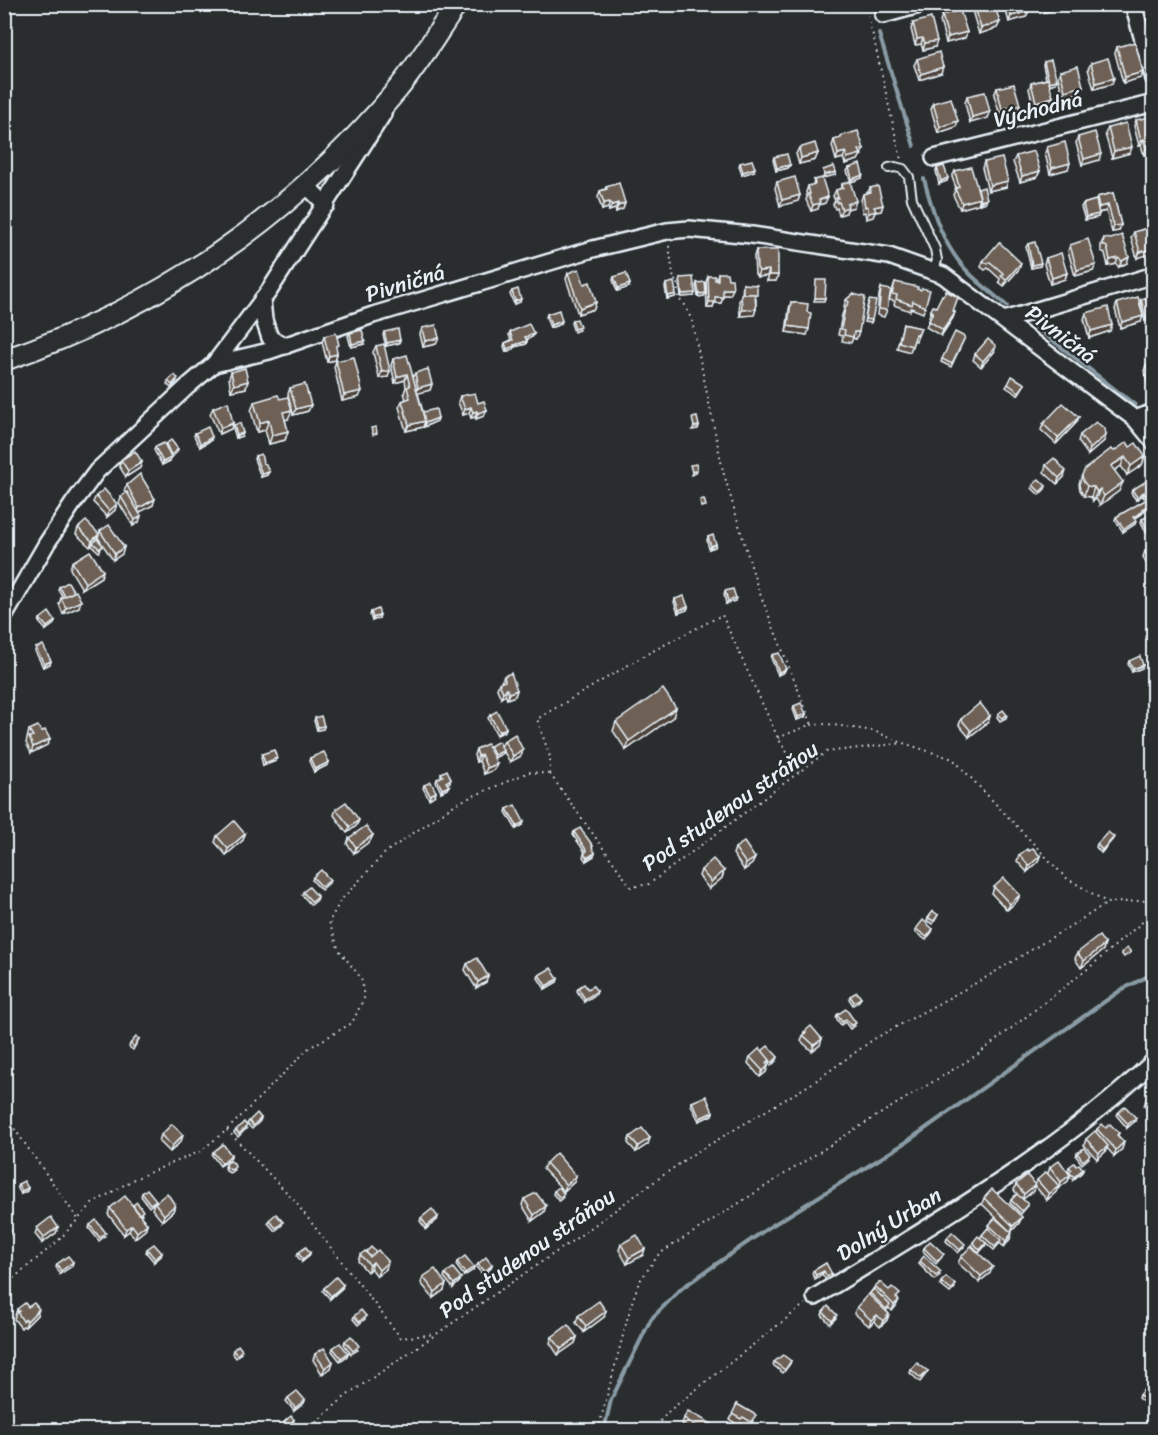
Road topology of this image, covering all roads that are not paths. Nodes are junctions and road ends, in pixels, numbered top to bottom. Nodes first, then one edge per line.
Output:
1 (457, 4) edge
2 (923, 4) edge
3 (1133, 4) edge
4 (877, 19) road end
5 (1154, 79) edge
6 (399, 88) junction
7 (1154, 103) edge
8 (934, 158) dead end
9 (889, 168) dead end
10 (306, 185) junction
11 (326, 205) junction
12 (934, 271) junction
13 (1154, 275) edge
14 (262, 300) junction
15 (1004, 320) junction
16 (285, 346) junction
17 (4, 360) edge
18 (214, 364) junction
19 (1154, 412) edge
20 (1135, 418) junction
21 (1154, 442) edge
22 (4, 616) edge
23 (1154, 1061) edge
24 (815, 1297) road end

1 - 6 street
2 - 4 street
3 - 5 street
6 - 10 street
6 - 11 street
7 - 8 street, Východná
9 - 12 lane
10 - 11 street
10 - 17 street
11 - 14 street
12 - 15 street, Pivničná
12 - 16 street, Pivničná
13 - 15 street
14 - 16 street
14 - 18 street
15 - 20 street, Pivničná
16 - 18 street, Pivničná
18 - 22 street, Pivničná
19 - 20 street
20 - 21 street, Pivničná
23 - 24 street, Dolný Urban

